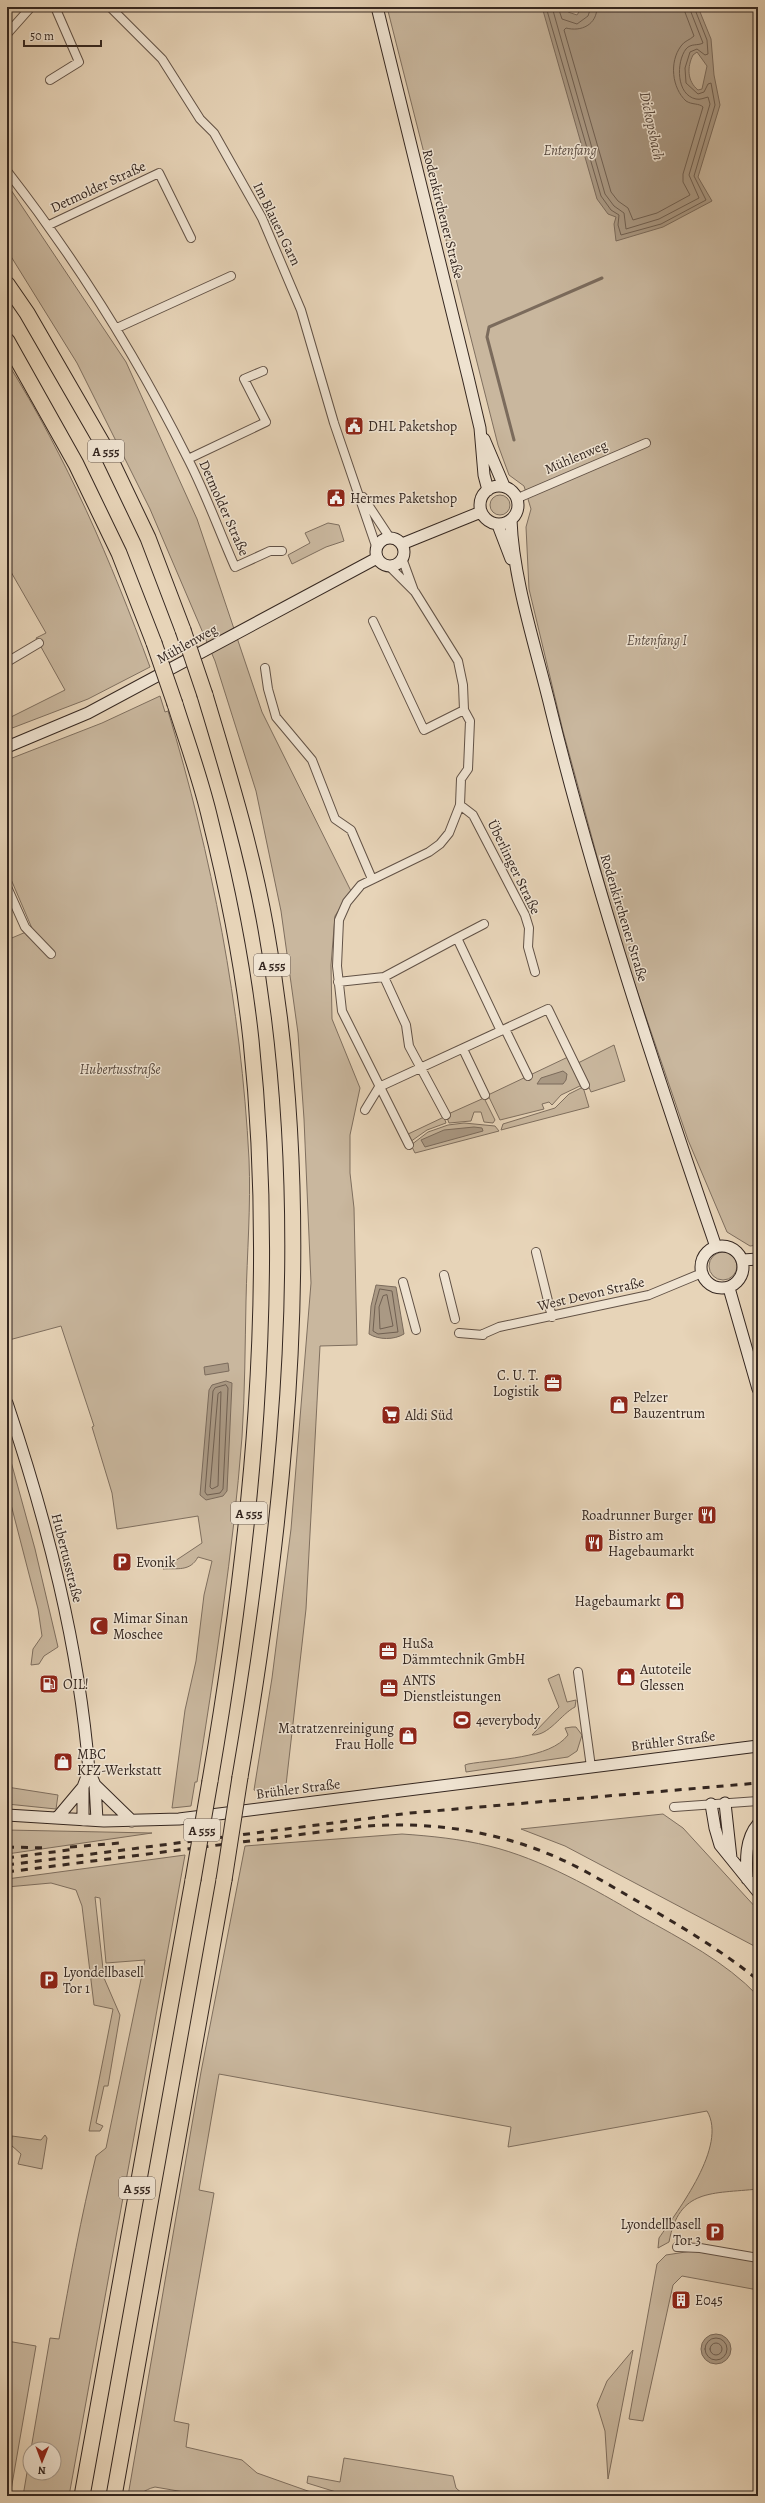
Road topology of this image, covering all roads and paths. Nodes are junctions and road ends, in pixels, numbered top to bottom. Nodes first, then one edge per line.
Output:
1 (31, 7) edge
2 (56, 7) edge
3 (110, 7) edge
4 (377, 7) edge
5 (7, 34) edge
6 (50, 80) dead end
7 (7, 172) edge
8 (49, 225) junction
9 (190, 238) dead end
10 (231, 276) dead end
11 (7, 284) edge
12 (117, 328) junction
13 (7, 341) edge
14 (263, 371) dead end
15 (480, 428) junction
16 (646, 443) dead end
17 (188, 459) junction
18 (504, 486) junction
19 (358, 488) junction
20 (488, 490) junction
21 (518, 498) junction
22 (481, 512) junction
23 (511, 520) junction
24 (498, 525) junction
25 (390, 538) junction
26 (402, 544) junction
27 (376, 546) junction
28 (282, 551) dead end
29 (377, 558) junction
30 (402, 558) junction
31 (389, 566) junction
32 (415, 592) junction
33 (522, 592) junction
34 (373, 621) dead end
35 (39, 643) dead end
36 (7, 662) edge
37 (265, 668) dead end
38 (464, 710) junction
39 (7, 747) edge
40 (460, 805) junction
41 (372, 879) junction
42 (7, 887) edge
43 (484, 924) dead end
44 (457, 938) junction
45 (50, 954) dead end
46 (535, 972) dead end
47 (384, 977) junction
48 (338, 982) junction
49 (503, 1030) junction
50 (463, 1049) junction
51 (421, 1069) junction
52 (528, 1076) dead end
53 (585, 1085) dead end
54 (379, 1087) junction
55 (485, 1095) dead end
56 (365, 1110) dead end
57 (446, 1115) dead end
58 (409, 1145) dead end
59 (716, 1247) junction
60 (536, 1252) dead end
61 (758, 1259) edge
62 (743, 1260) junction
63 (702, 1273) junction
64 (444, 1275) dead end
65 (403, 1282) dead end
66 (729, 1288) junction
67 (552, 1317) junction
68 (455, 1319) dead end
69 (416, 1330) dead end
70 (458, 1333) dead end
71 (758, 1389) edge
72 (7, 1403) edge
73 (578, 1672) dead end
74 (758, 1746) edge
75 (591, 1766) junction
76 (89, 1771) junction
77 (95, 1785) junction
78 (83, 1788) junction
79 (758, 1801) edge
80 (725, 1803) junction
81 (712, 1804) junction
82 (674, 1807) dead end
83 (7, 1816) edge
84 (57, 1818) junction
85 (83, 1820) junction
86 (97, 1820) junction
87 (132, 1821) junction
88 (758, 1824) edge
89 (732, 1859) junction
90 (747, 1880) junction
91 (758, 1892) edge
92 (677, 2247) dead end
93 (758, 2258) edge
94 (82, 2496) edge
95 (114, 2496) edge

1 - 5 street
2 - 6 street
3 - 19 street, Im Blauen Garn
4 - 15 main road, Rodenkirchener Straße
7 - 8 street, Detmolder Straße
8 - 9 street, Detmolder Straße
8 - 12 street, Detmolder Straße
10 - 12 street
11 - 95 highway, A 555, bridge
12 - 17 street, Detmolder Straße
13 - 94 highway, A 555, bridge
14 - 17 street, Detmolder Straße
15 - 18 main road, Rodenkirchener Straße
15 - 20 main road, Rodenkirchener Straße
16 - 21 street, Mühlenweg
17 - 28 street, Detmolder Straße
18 - 20 main road
18 - 21 main road, Rodenkirchener Straße
19 - 25 street, Im Blauen Garn
19 - 27 street, Im Blauen Garn
20 - 22 main road
21 - 23 main road
22 - 24 main road
22 - 26 main road
23 - 24 main road
23 - 33 main road, Rodenkirchener Straße
24 - 33 main road, Rodenkirchener Straße
25 - 26 main road
25 - 27 main road
26 - 30 main road
27 - 29 main road
29 - 31 main road
29 - 39 main road, Mühlenweg
30 - 31 main road
30 - 32 street
31 - 32 street
32 - 38 street
33 - 59 main road, Rodenkirchener Straße
34 - 38 street
35 - 36 street
37 - 41 street
38 - 40 street
40 - 41 street
40 - 46 street, Überlinger Straße
41 - 48 street
42 - 45 street
43 - 44 street
44 - 47 street
44 - 49 street
47 - 48 street
47 - 51 street
48 - 54 street
49 - 50 street
49 - 52 street
49 - 53 street
50 - 51 street
50 - 55 street
51 - 54 street
51 - 57 street
54 - 56 street
54 - 58 street
59 - 62 main road
59 - 63 main road
60 - 67 street
61 - 62 main road
62 - 66 main road
63 - 66 main road
63 - 67 street, West Devon Straße
64 - 68 street
65 - 69 street
66 - 71 main road
67 - 70 street, West Devon Straße
72 - 76 main road, Hubertusstraße
73 - 75 street
74 - 75 main road, Brühler Straße
75 - 87 main road, Brühler Straße
76 - 77 main road, Hubertusstraße
76 - 78 main road, Hubertusstraße
77 - 86 main road, Hubertusstraße
77 - 87 main road
78 - 84 main road
78 - 85 main road, Hubertusstraße
79 - 80 street
80 - 81 street
80 - 89 main road
81 - 82 street
81 - 89 main road
83 - 84 main road, Brühler Straße
84 - 85 main road, Brühler Straße
85 - 86 main road, Brühler Straße
86 - 87 main road, Brühler Straße
88 - 90 main road
89 - 90 main road
90 - 91 main road
92 - 93 street

